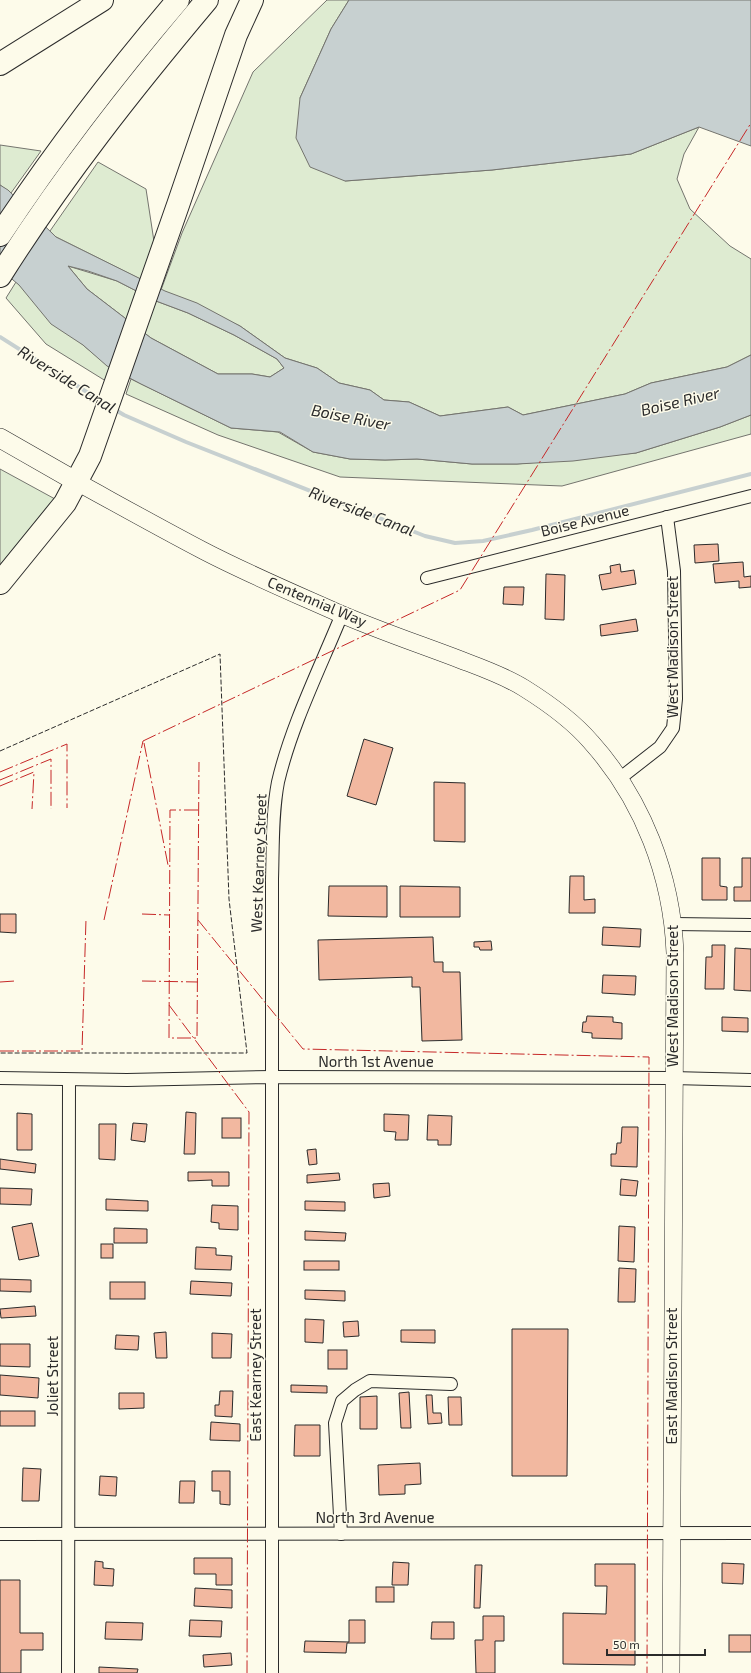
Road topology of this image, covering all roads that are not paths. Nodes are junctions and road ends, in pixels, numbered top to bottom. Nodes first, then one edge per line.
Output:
1 (102, 0) edge
2 (178, 0) edge
3 (207, 0) edge
4 (252, 0) edge
5 (0, 64) edge
6 (0, 235) edge
7 (0, 276) edge
8 (0, 438) edge
9 (78, 482) junction
10 (751, 496) edge
11 (667, 517) junction
12 (427, 578) dead end
13 (0, 583) edge
14 (342, 614) junction
15 (619, 779) junction
16 (674, 924) junction
17 (751, 925) edge
18 (272, 1077) junction
19 (0, 1078) edge
20 (673, 1078) junction
21 (69, 1080) junction
22 (751, 1080) edge
23 (451, 1384) dead end
24 (672, 1533) junction
25 (751, 1533) edge
26 (0, 1534) edge
27 (68, 1534) junction
28 (272, 1534) junction
29 (341, 1534) junction
30 (68, 1673) edge
31 (272, 1673) edge
32 (671, 1673) edge

1 - 5 highway
2 - 6 highway
3 - 7 highway
4 - 9 highway
8 - 9 main road, Centennial Way
9 - 13 highway
9 - 14 main road, Centennial Way
10 - 11 street, Boise Avenue
11 - 12 street, Boise Avenue
11 - 15 street, West Madison Street
14 - 15 main road, Centennial Way
14 - 18 street, West Kearney Street
15 - 16 main road, West Madison Street
16 - 17 street
16 - 20 main road, West Madison Street
18 - 20 street, North 1st Avenue
18 - 21 street, North 1st Avenue
18 - 28 street, East Kearney Street
19 - 21 street, North 1st Avenue
20 - 22 street, North 1st Avenue
20 - 24 main road, East Madison Street
21 - 27 street, Joliet Street
23 - 29 street
24 - 25 street, North 3rd Avenue
24 - 29 street, North 3rd Avenue
24 - 32 main road, East Madison Street
26 - 27 street, North 3rd Avenue
27 - 28 street, North 3rd Avenue
27 - 30 street, Joliet Street
28 - 29 street, North 3rd Avenue
28 - 31 street, East Kearney Street

